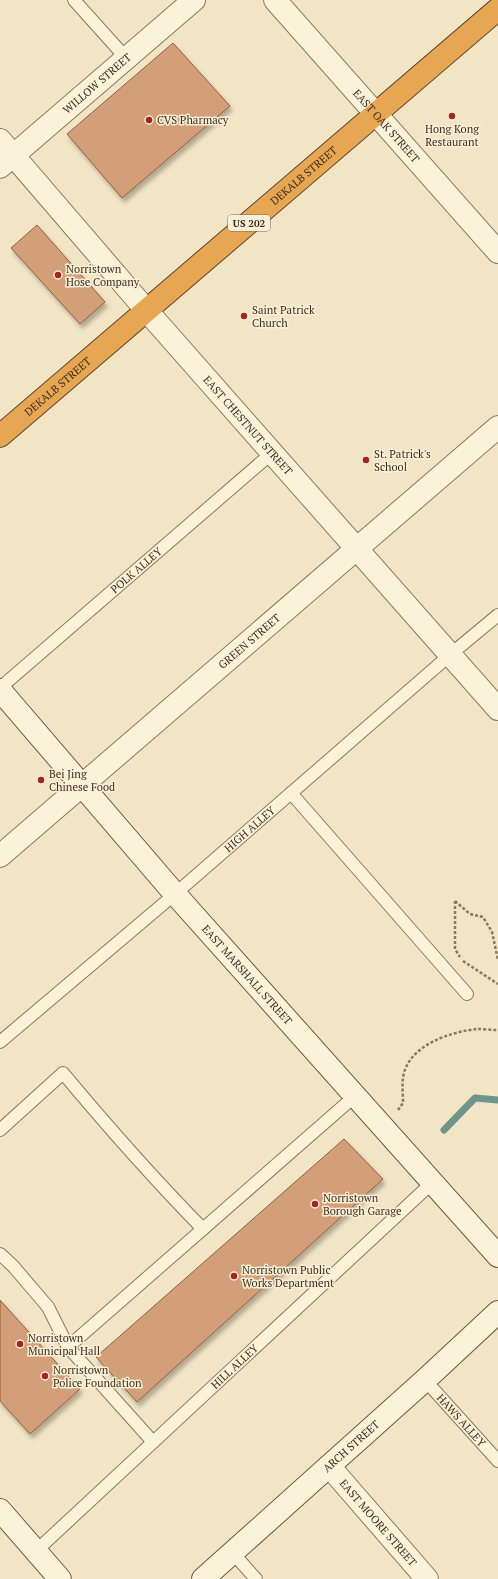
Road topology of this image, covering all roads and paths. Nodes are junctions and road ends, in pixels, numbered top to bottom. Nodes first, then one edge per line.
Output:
1 (74, 0) edge
2 (194, 0) edge
3 (276, 0) edge
4 (498, 9) edge
5 (126, 58) junction
6 (376, 114) junction
7 (4, 154) edge
8 (498, 252) edge
9 (147, 311) junction
10 (498, 427) edge
11 (0, 436) edge
12 (272, 453) junction
13 (356, 548) junction
14 (498, 615) edge
15 (451, 654) junction
16 (0, 689) edge
17 (498, 709) edge
18 (81, 786) junction
19 (291, 793) junction
20 (0, 856) edge
21 (174, 894) junction
22 (498, 960) edge
23 (498, 984) edge
24 (466, 994) dead end
25 (498, 1030) edge
26 (0, 1042) edge
27 (355, 1096) junction
28 (383, 1126) junction
29 (0, 1130) edge
30 (433, 1182) junction
31 (202, 1229) junction
32 (0, 1254) edge
33 (498, 1256) edge
34 (498, 1312) edge
35 (68, 1347) junction
36 (425, 1380) junction
37 (153, 1442) junction
38 (498, 1461) edge
39 (329, 1466) junction
40 (0, 1510) edge
41 (36, 1551) junction
42 (233, 1553) junction
43 (60, 1579) edge
44 (203, 1579) edge
45 (256, 1579) edge
46 (427, 1579) edge

1 - 5 lane
2 - 5 street, WILLOW STREET
3 - 6 street, EAST OAK STREET
4 - 6 highway, DEKALB STREET / US 202
5 - 7 street, WILLOW STREET
6 - 8 street, EAST OAK STREET
6 - 9 highway, DEKALB STREET / US 202
7 - 9 street, EAST CHESTNUT STREET
9 - 11 highway, DEKALB STREET / US 202
9 - 12 street, EAST CHESTNUT STREET
10 - 13 street, GREEN STREET
12 - 13 street, EAST CHESTNUT STREET
12 - 16 lane, POLK ALLEY
13 - 15 street, EAST CHESTNUT STREET
13 - 18 street, GREEN STREET
14 - 15 lane, HIGH ALLEY
15 - 17 street, EAST CHESTNUT STREET
15 - 19 lane, HIGH ALLEY
16 - 18 street, EAST MARSHALL STREET
18 - 20 street, GREEN STREET
18 - 21 street, EAST MARSHALL STREET
19 - 21 lane, HIGH ALLEY
19 - 24 lane
21 - 26 lane, HIGH ALLEY
21 - 27 street, EAST MARSHALL STREET
22 - 23 path
25 - 28 path
27 - 28 street, EAST MARSHALL STREET
27 - 31 lane
28 - 30 street, EAST MARSHALL STREET
29 - 31 lane
30 - 33 street, EAST MARSHALL STREET
30 - 37 lane, HILL ALLEY
31 - 35 lane
32 - 35 lane
34 - 36 street, ARCH STREET
35 - 37 lane
36 - 38 lane, HAWS ALLEY
36 - 39 street, ARCH STREET
37 - 41 lane, HILL ALLEY
39 - 42 street, ARCH STREET
39 - 46 street, EAST MOORE STREET
40 - 41 street
41 - 43 street
42 - 44 street, ARCH STREET
42 - 45 lane

